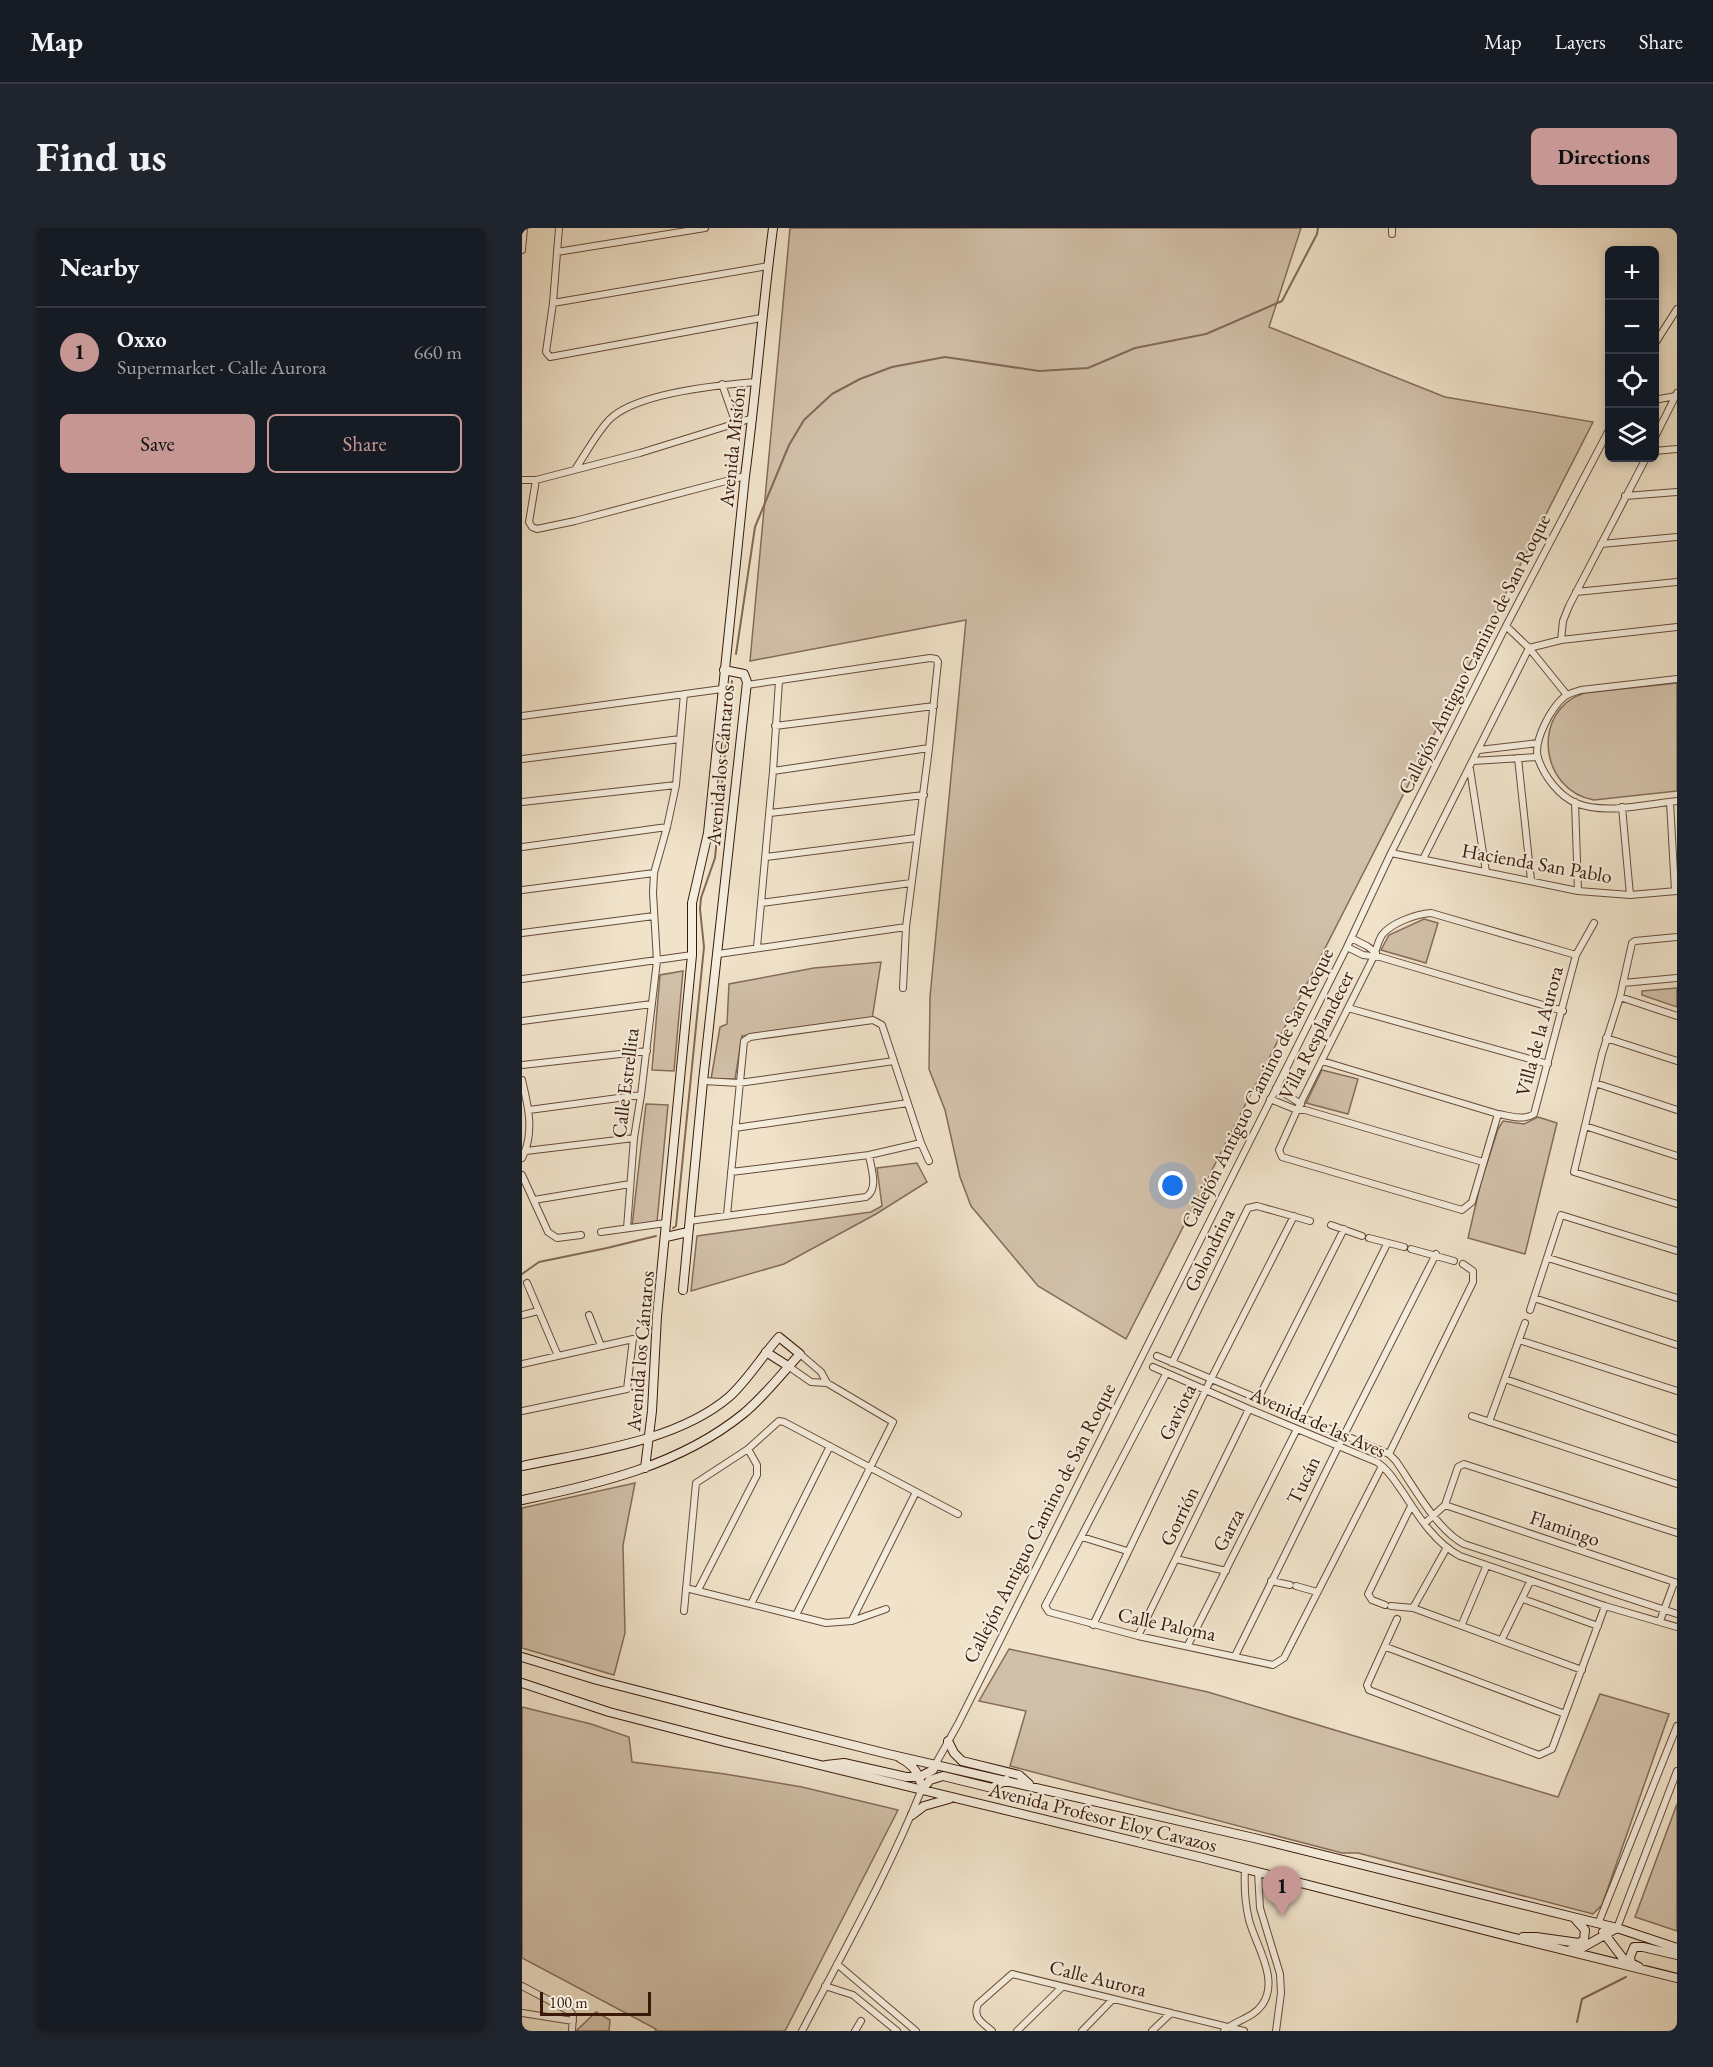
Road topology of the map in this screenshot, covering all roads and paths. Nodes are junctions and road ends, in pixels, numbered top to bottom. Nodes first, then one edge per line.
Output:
1 (524, 228) edge
2 (559, 228) edge
3 (705, 228) edge
4 (773, 228) edge
5 (522, 250) edge
6 (557, 252) junction
7 (768, 266) junction
8 (553, 303) junction
9 (1677, 309) edge
10 (761, 318) junction
11 (1659, 337) edge
12 (756, 382) junction
13 (722, 384) junction
14 (1676, 395) edge
15 (1659, 399) edge
16 (753, 418) junction
17 (736, 424) junction
18 (1659, 429) edge
19 (1605, 438) edge
20 (1677, 449) edge
21 (1659, 451) edge
22 (1644, 462) edge
23 (576, 469) junction
24 (745, 476) junction
25 (522, 480) edge
26 (536, 480) junction
27 (1677, 492) edge
28 (1625, 496) junction
29 (1677, 537) edge
30 (1601, 544) junction
31 (1677, 582) edge
32 (1576, 592) junction
33 (1506, 626) junction
34 (1677, 627) edge
35 (1561, 640) junction
36 (1529, 648) junction
37 (724, 670) junction
38 (1677, 679) edge
39 (778, 681) junction
40 (747, 685) junction
41 (722, 689) junction
42 (684, 694) junction
43 (1566, 695) junction
44 (934, 706) junction
45 (522, 716) edge
46 (775, 726) junction
47 (680, 739) junction
48 (1538, 743) junction
49 (929, 748) junction
50 (1479, 750) junction
51 (1538, 757) junction
52 (1518, 758) junction
53 (522, 759) edge
54 (1471, 765) junction
55 (773, 771) junction
56 (676, 785) junction
57 (924, 795) junction
58 (522, 802) edge
59 (1575, 802) junction
60 (1673, 802) edge
61 (1622, 807) junction
62 (770, 813) junction
63 (667, 827) junction
64 (916, 838) junction
65 (522, 847) edge
66 (1391, 853) junction
67 (766, 857) junction
68 (1423, 859) junction
69 (1485, 872) junction
70 (654, 873) junction
71 (1531, 880) junction
72 (911, 883) junction
73 (522, 890) edge
74 (1578, 891) junction
75 (1676, 891) edge
76 (1630, 895) junction
77 (761, 903) junction
78 (654, 916) junction
79 (1594, 923) dead end
80 (906, 927) junction
81 (522, 933) edge
82 (1677, 937) edge
83 (1352, 938) junction
84 (757, 947) junction
85 (1347, 947) junction
86 (718, 954) junction
87 (1576, 955) junction
88 (692, 956) junction
89 (1376, 956) junction
90 (657, 960) junction
91 (1677, 978) edge
92 (522, 979) edge
93 (1623, 983) junction
94 (903, 988) dead end
95 (1620, 997) junction
96 (652, 1004) junction
97 (1348, 1008) junction
98 (1563, 1011) junction
99 (1677, 1016) edge
100 (522, 1021) edge
101 (1606, 1038) junction
102 (647, 1051) junction
103 (894, 1061) junction
104 (1322, 1061) junction
105 (1677, 1061) edge
106 (1548, 1064) junction
107 (522, 1065) edge
108 (522, 1080) edge
109 (703, 1081) junction
110 (739, 1083) junction
111 (1595, 1083) junction
112 (1276, 1088) junction
113 (642, 1095) junction
114 (1270, 1099) junction
115 (908, 1103) junction
116 (1298, 1106) junction
117 (529, 1110) junction
118 (1677, 1110) edge
119 (1498, 1114) junction
120 (1585, 1126) junction
121 (735, 1128) junction
122 (634, 1138) junction
123 (921, 1143) junction
124 (526, 1151) junction
125 (869, 1155) junction
126 (1677, 1156) edge
127 (522, 1158) edge
128 (929, 1161) dead end
129 (1483, 1162) junction
130 (731, 1172) junction
131 (522, 1175) edge
132 (630, 1184) junction
133 (534, 1200) junction
134 (1677, 1204) edge
135 (727, 1215) junction
136 (1294, 1216) junction
137 (689, 1221) junction
138 (1310, 1221) dead end
139 (666, 1222) junction
140 (1331, 1225) dead end
141 (627, 1228) junction
142 (1344, 1229) junction
143 (601, 1232) dead end
144 (688, 1232) junction
145 (581, 1235) dead end
146 (1362, 1236) dead end
147 (666, 1237) junction
148 (1369, 1238) dead end
149 (1387, 1244) junction
150 (1677, 1251) edge
151 (1436, 1254) junction
152 (1548, 1258) junction
153 (1454, 1261) dead end
154 (1463, 1264) dead end
155 (527, 1283) dead end
156 (683, 1290) dead end
157 (1534, 1298) junction
158 (1677, 1298) edge
159 (1530, 1310) dead end
160 (538, 1311) junction
161 (522, 1315) edge
162 (589, 1315) dead end
163 (1525, 1323) dead end
164 (1519, 1340) junction
165 (1677, 1345) edge
166 (601, 1346) junction
167 (766, 1352) junction
168 (800, 1354) junction
169 (558, 1356) junction
170 (1157, 1356) dead end
171 (1172, 1363) junction
172 (522, 1364) edge
173 (788, 1366) junction
174 (1153, 1367) dead end
175 (1167, 1374) junction
176 (1211, 1379) junction
177 (1505, 1379) junction
178 (827, 1383) junction
179 (1206, 1391) junction
180 (1677, 1391) edge
181 (1258, 1399) junction
182 (1249, 1409) junction
183 (522, 1411) edge
184 (1472, 1416) dead end
185 (1301, 1417) junction
186 (1489, 1422) junction
187 (1298, 1429) junction
188 (1344, 1435) junction
189 (650, 1438) junction
190 (1677, 1439) edge
191 (830, 1446) junction
192 (1338, 1447) junction
193 (748, 1449) junction
194 (1389, 1454) junction
195 (522, 1466) edge
196 (1382, 1466) junction
197 (870, 1467) junction
198 (645, 1468) junction
199 (1677, 1484) edge
200 (916, 1492) junction
201 (522, 1500) edge
202 (1445, 1505) junction
203 (1411, 1506) junction
204 (958, 1514) dead end
205 (1434, 1516) junction
206 (1425, 1523) junction
207 (1677, 1533) edge
208 (1082, 1537) junction
209 (1446, 1549) junction
210 (1127, 1551) junction
211 (1176, 1559) junction
212 (1486, 1567) junction
213 (1226, 1571) junction
214 (1271, 1581) junction
215 (1530, 1582) junction
216 (1675, 1583) edge
217 (686, 1588) junction
218 (698, 1590) junction
219 (1317, 1592) junction
220 (1523, 1599) junction
221 (751, 1604) junction
222 (1605, 1606) junction
223 (1413, 1608) junction
224 (886, 1609) dead end
225 (1665, 1610) junction
226 (684, 1611) dead end
227 (1677, 1614) edge
228 (796, 1615) junction
229 (1397, 1619) dead end
230 (852, 1621) junction
231 (1660, 1621) junction
232 (1093, 1624) junction
233 (1462, 1624) junction
234 (1598, 1626) junction
235 (1677, 1627) edge
236 (1138, 1636) junction
237 (1502, 1640) junction
238 (1188, 1646) junction
239 (1386, 1647) junction
240 (1235, 1656) junction
241 (522, 1657) edge
242 (1582, 1670) junction
243 (522, 1683) edge
244 (1565, 1714) junction
245 (1677, 1726) edge
246 (948, 1741) junction
247 (897, 1757) junction
248 (820, 1765) junction
249 (935, 1765) junction
250 (1677, 1772) edge
251 (896, 1775) junction
252 (919, 1777) junction
253 (1006, 1780) junction
254 (1032, 1786) junction
255 (921, 1791) junction
256 (953, 1798) junction
257 (912, 1815) junction
258 (1245, 1869) junction
259 (1258, 1872) junction
260 (1574, 1919) junction
261 (1598, 1924) junction
262 (1617, 1928) junction
263 (1605, 1935) junction
264 (1510, 1937) junction
265 (1272, 1945) junction
266 (1553, 1948) junction
267 (1677, 1948) edge
268 (1260, 1949) junction
269 (1677, 1955) edge
270 (837, 1964) junction
271 (1629, 1966) junction
272 (1643, 1970) junction
273 (1677, 1978) edge
274 (522, 1986) edge
275 (825, 1986) junction
276 (1062, 1987) junction
277 (1268, 1992) junction
278 (1281, 1993) junction
279 (1113, 1999) junction
280 (522, 2013) edge
281 (1171, 2013) junction
282 (573, 2017) junction
283 (861, 2021) dead end
284 (1226, 2029) edge
285 (913, 2030) edge
286 (572, 2031) edge
287 (802, 2031) edge
288 (855, 2031) edge
289 (897, 2031) edge
290 (992, 2031) edge
291 (1017, 2031) edge
292 (1082, 2031) edge
293 (1152, 2031) edge
294 (1244, 2031) edge
295 (1276, 2031) edge

1 - 5 street
2 - 6 street
3 - 6 street
4 - 7 main road, Avenida Misión
6 - 8 street
7 - 8 street
7 - 10 main road, Avenida Misión
8 - 10 street
9 - 11 street
10 - 12 main road, Avenida Misión
12 - 13 street
12 - 16 main road, Avenida Misión
13 - 17 street
13 - 23 street
14 - 15 street
14 - 18 street
16 - 17 street
16 - 24 main road, Avenida Misión
17 - 23 street
19 - 33 street, Callejón Antiguo Camino de San Roque
20 - 21 street
22 - 28 street
23 - 26 street
24 - 26 street
24 - 37 main road, Avenida Misión
25 - 26 street
27 - 28 street
28 - 30 street
29 - 30 street
30 - 32 street
31 - 32 street
32 - 35 street
33 - 36 street
33 - 66 street, Callejón Antiguo Camino de San Roque
34 - 35 street
35 - 36 street
36 - 43 street
36 - 50 street
37 - 40 main road, Avenida los Cántaros
37 - 41 main road, Avenida los Cántaros
38 - 43 street
39 - 40 street
39 - 44 street
39 - 46 street
40 - 86 main road, Avenida los Cántaros
41 - 42 street
41 - 88 main road, Avenida los Cántaros
42 - 45 street
42 - 47 street, Calle Estrellita
43 - 48 street
44 - 46 street
44 - 49 street
46 - 55 street
47 - 53 street
47 - 56 street, Calle Estrellita
48 - 50 street
48 - 51 street
49 - 55 street
49 - 57 street
50 - 54 street
51 - 52 street
51 - 59 street
52 - 54 street
52 - 71 street
54 - 68 street
54 - 69 street
55 - 62 street
56 - 58 street
56 - 63 street, Calle Estrellita
57 - 62 street
57 - 64 street
59 - 61 street
59 - 74 street
60 - 61 street
60 - 75 street
61 - 76 street
62 - 67 street
63 - 65 street
63 - 70 street, Calle Estrellita
64 - 67 street
64 - 72 street
66 - 68 street, Hacienda San Pablo
66 - 83 street, Callejón Antiguo Camino de San Roque
67 - 77 street
68 - 69 street, Hacienda San Pablo
69 - 71 street, Hacienda San Pablo
70 - 73 street
70 - 78 street, Calle Estrellita
71 - 74 street, Hacienda San Pablo
72 - 77 street
72 - 80 street
74 - 76 street, Hacienda San Pablo
75 - 76 street, Hacienda San Pablo
77 - 84 street
78 - 81 street
78 - 90 street, Calle Estrellita
79 - 87 street, Villa de la Aurora
80 - 84 street
80 - 94 street
82 - 93 street
83 - 85 street, Callejón Antiguo Camino de San Roque
83 - 89 street
84 - 86 street
85 - 89 street
85 - 112 street, Callejón Antiguo Camino de San Roque
86 - 109 main road, Avenida los Cántaros
87 - 89 street, Villa Resplandecer
87 - 98 street, Villa de la Aurora
88 - 90 street
88 - 139 main road, Avenida los Cántaros
89 - 97 street, Villa Resplandecer
89 - 98 street
90 - 92 street
90 - 96 street, Calle Estrellita
91 - 93 street
93 - 95 street
95 - 99 street
95 - 101 street
96 - 100 street
96 - 102 street, Calle Estrellita
97 - 104 street, Villa Resplandecer
97 - 106 street
98 - 106 street, Villa de la Aurora
101 - 105 street
101 - 111 street
102 - 107 street
102 - 113 street, Calle Estrellita
103 - 110 street
103 - 110 street
103 - 115 street
104 - 116 street, Villa Resplandecer
104 - 119 street, Villa de la Aurora
106 - 119 street, Villa de la Aurora
108 - 117 street
109 - 110 street
109 - 137 main road, Avenida los Cántaros
110 - 121 street
111 - 118 street
111 - 120 street
112 - 114 street, Callejón Antiguo Camino de San Roque
112 - 116 street
113 - 117 street
113 - 122 street, Calle Estrellita
114 - 116 street
114 - 246 street, Callejón Antiguo Camino de San Roque
115 - 121 street
115 - 123 street
116 - 129 street
116 - 129 street, Villa Resplandecer
117 - 124 street
119 - 129 street
120 - 126 street
120 - 134 street
121 - 130 street
122 - 124 street
122 - 132 street, Calle Estrellita
123 - 125 street
123 - 128 street
124 - 127 street
125 - 130 street
125 - 135 street
130 - 135 street
131 - 133 street
132 - 133 street
132 - 141 street, Calle Estrellita
133 - 145 street
135 - 137 street
136 - 138 street, Golondrina
136 - 171 street, Golondrina
136 - 176 street, Gaviota
137 - 144 main road, Avenida los Cántaros
139 - 141 street
139 - 147 main road, Avenida los Cántaros
140 - 142 street
141 - 143 street
142 - 146 street
142 - 181 street
144 - 147 main road
144 - 156 main road, Avenida los Cántaros
147 - 189 main road, Avenida los Cántaros
148 - 149 street
149 - 151 street
149 - 185 street
150 - 152 street
151 - 153 street
151 - 188 street, Tucán
152 - 157 street
152 - 158 street
154 - 194 street
155 - 160 street
157 - 159 street
157 - 165 street
160 - 161 street
160 - 169 street
162 - 166 street
163 - 164 street
164 - 177 street
164 - 180 street
166 - 169 street
166 - 183 street
167 - 168 main road
167 - 173 main road
167 - 189 main road
168 - 173 main road
168 - 178 street
169 - 172 street
170 - 171 street, Avenida de las Aves
171 - 176 street, Avenida de las Aves
173 - 178 street
173 - 198 main road
174 - 175 street, Avenida de las Aves
175 - 179 street, Avenida de las Aves
175 - 208 street
176 - 179 street, Gaviota
176 - 181 street, Avenida de las Aves
177 - 186 street
177 - 190 street
178 - 197 street
179 - 182 street, Avenida de las Aves
179 - 210 street, Gaviota
181 - 185 street, Avenida de las Aves
182 - 187 street, Avenida de las Aves
182 - 211 street, Gorrión
184 - 186 street
185 - 188 street, Avenida de las Aves
186 - 199 street
187 - 192 street, Avenida de las Aves
187 - 213 street, Garza
188 - 192 street, Tucán
188 - 194 street, Avenida de las Aves
189 - 195 main road
189 - 198 main road, Avenida los Cántaros
191 - 193 street
191 - 197 street
191 - 221 street
192 - 196 street, Avenida de las Aves
192 - 214 street, Tucán
193 - 217 street
193 - 218 street
194 - 205 street, Avenida de las Aves
196 - 203 street, Avenida de las Aves
196 - 219 street
197 - 200 street
197 - 228 street
198 - 201 main road
200 - 204 street
200 - 230 street
202 - 205 street
202 - 207 street
202 - 216 street, Flamingo
203 - 206 street, Avenida de las Aves
203 - 223 street
205 - 206 street
205 - 225 street, Avenida de las Aves
206 - 209 street, Avenida de las Aves
208 - 210 street
208 - 232 street, Calle Paloma
209 - 212 street, Avenida de las Aves
209 - 223 street
210 - 232 street, Gaviota
211 - 213 street
211 - 236 street, Gorrión
212 - 215 street, Avenida de las Aves
212 - 233 street
213 - 238 street, Garza
214 - 219 street
214 - 240 street, Tucán
215 - 220 street
215 - 222 street, Avenida de las Aves
216 - 225 street
217 - 218 street
217 - 226 street
218 - 221 street
219 - 240 street, Calle Paloma
220 - 234 street
220 - 237 street
221 - 228 street
222 - 231 street, Avenida de las Aves
222 - 234 street
223 - 233 street
224 - 230 street
225 - 227 street, Avenida de las Aves
225 - 231 street
228 - 230 street
229 - 239 street
231 - 235 street, Avenida de las Aves
232 - 236 street, Calle Paloma
233 - 237 street
234 - 242 street
236 - 238 street, Calle Paloma
237 - 242 street
238 - 240 street, Calle Paloma
239 - 244 street
239 - 244 street
241 - 247 main road, Avenida Profesor Eloy Cavazos
242 - 244 street
243 - 248 main road, Avenida Profesor Eloy Cavazos
245 - 261 street
246 - 249 street, Callejón Antiguo Camino de San Roque
246 - 254 main road
247 - 249 main road, Avenida Profesor Eloy Cavazos
247 - 251 main road
247 - 252 main road
248 - 251 main road
248 - 255 main road, Avenida Profesor Eloy Cavazos
249 - 252 main road
249 - 253 main road, Avenida Profesor Eloy Cavazos
250 - 262 street
251 - 252 main road
252 - 255 main road
253 - 254 main road, Avenida Profesor Eloy Cavazos
253 - 255 main road
254 - 260 main road, Avenida Profesor Eloy Cavazos
255 - 256 main road, Avenida Profesor Eloy Cavazos
255 - 257 street
256 - 257 main road
256 - 258 main road, Avenida Profesor Eloy Cavazos
257 - 270 street
258 - 259 main road, Avenida Profesor Eloy Cavazos
258 - 268 street
259 - 264 main road, Avenida Profesor Eloy Cavazos
259 - 265 street
260 - 261 main road, Avenida Profesor Eloy Cavazos
260 - 264 main road
261 - 262 main road, Avenida Profesor Eloy Cavazos
261 - 263 main road
262 - 263 main road
262 - 267 main road, Avenida Profesor Eloy Cavazos
263 - 266 main road
263 - 271 main road
264 - 266 main road, Avenida Profesor Eloy Cavazos
265 - 268 street
265 - 278 street
266 - 271 main road, Avenida Profesor Eloy Cavazos
268 - 277 street
269 - 272 main road
270 - 275 street
270 - 285 street
271 - 272 main road, Avenida Profesor Eloy Cavazos
272 - 273 main road, Avenida Profesor Eloy Cavazos
274 - 282 street
275 - 287 street
275 - 289 street
276 - 279 street, Calle Aurora
276 - 290 street, Calle Aurora
276 - 291 street
277 - 278 street
277 - 284 street
278 - 295 street
279 - 281 street, Calle Aurora
279 - 292 street
280 - 282 street
281 - 284 street, Calle Aurora
281 - 293 street
282 - 286 street
283 - 288 street
284 - 294 street, Calle Aurora

